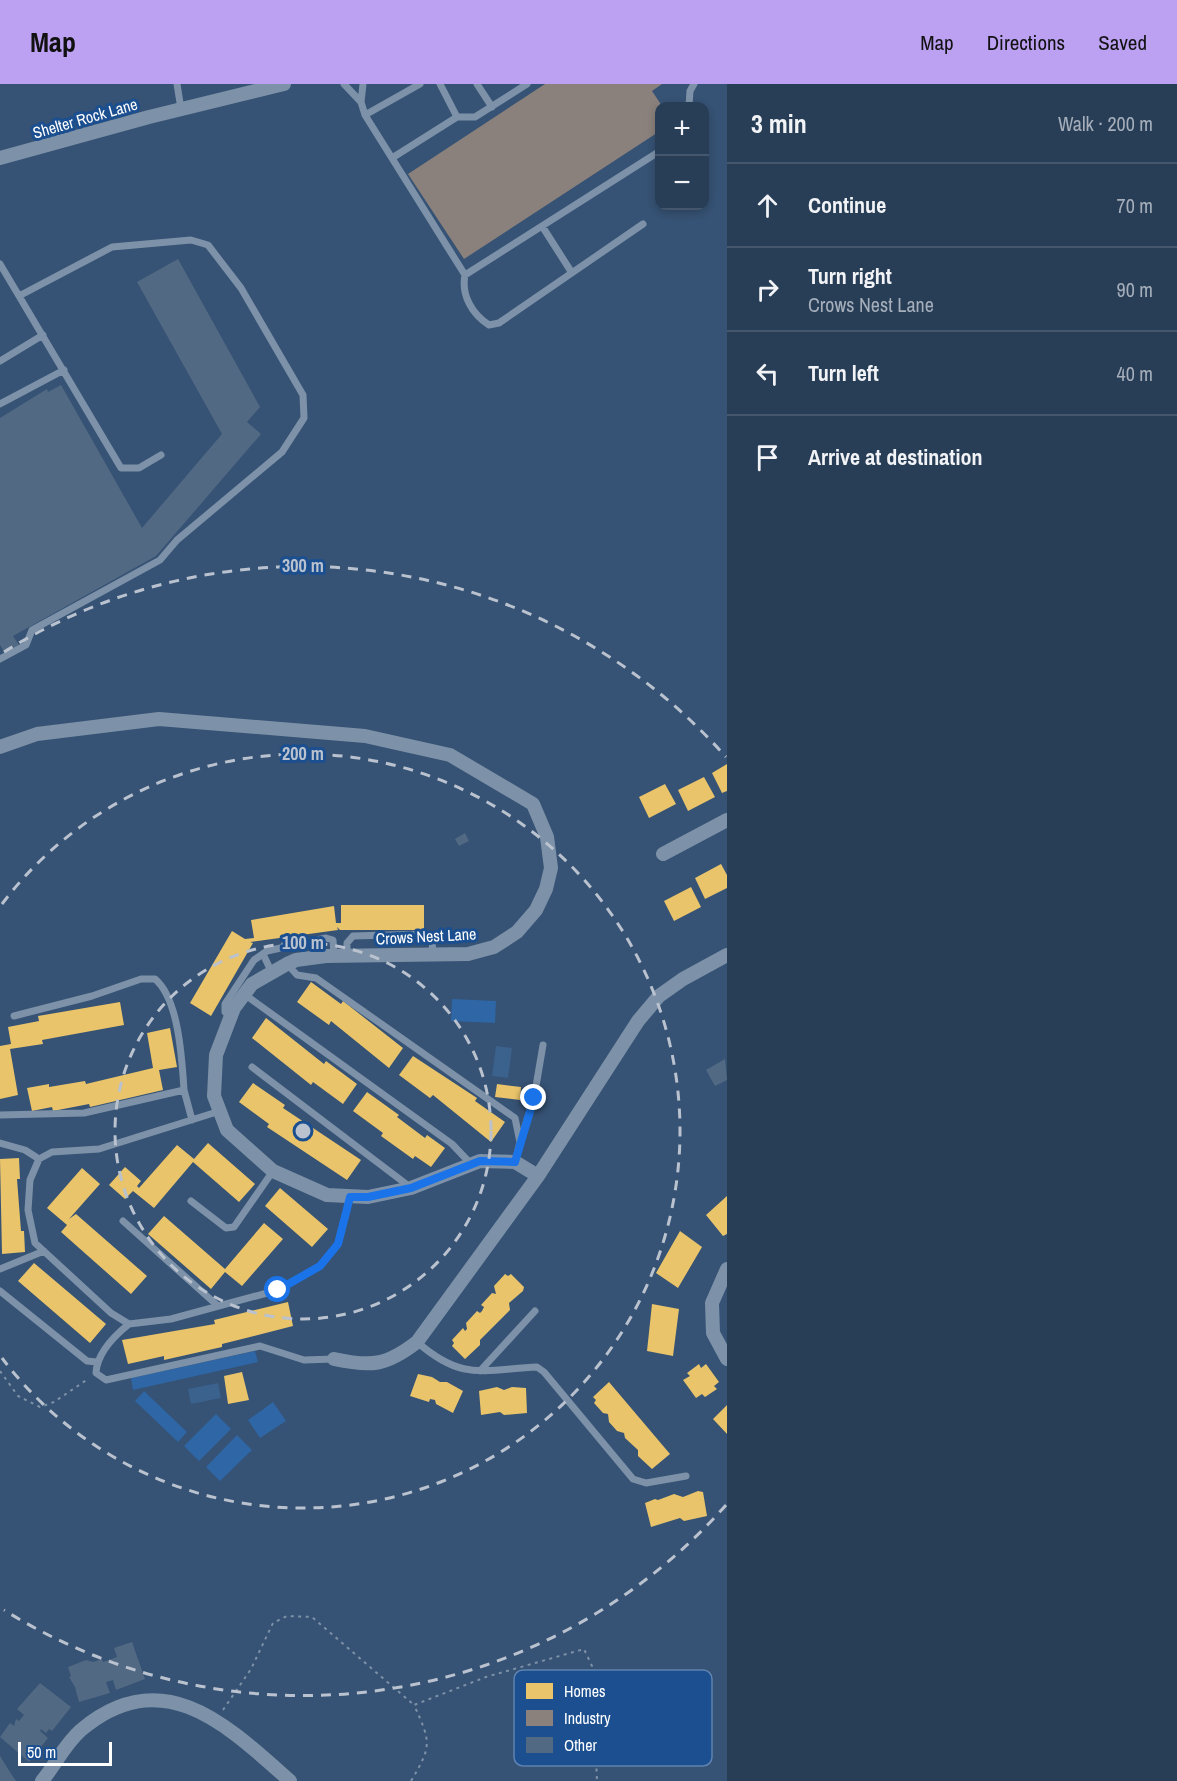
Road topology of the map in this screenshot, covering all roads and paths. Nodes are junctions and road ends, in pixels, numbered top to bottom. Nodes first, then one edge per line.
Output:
1 (177, 84) edge
2 (284, 84) edge
3 (344, 84) edge
4 (363, 84) edge
5 (420, 84) edge
6 (440, 84) edge
7 (477, 84) edge
8 (694, 84) edge
9 (521, 86) edge
10 (361, 102) junction
11 (689, 102) edge
12 (492, 107) junction
13 (181, 109) junction
14 (365, 115) junction
15 (457, 117) junction
16 (655, 154) edge
17 (0, 158) edge
18 (392, 158) junction
19 (643, 224) dead end
20 (542, 226) junction
21 (0, 264) edge
22 (572, 273) junction
23 (465, 275) junction
24 (19, 296) junction
25 (43, 335) junction
26 (0, 361) edge
27 (64, 370) junction
28 (0, 404) edge
29 (161, 455) dead end
30 (0, 659) edge
31 (0, 747) edge
32 (727, 820) edge
33 (663, 854) dead end
34 (263, 954) junction
35 (432, 954) junction
36 (341, 955) junction
37 (727, 956) edge
38 (287, 964) junction
39 (272, 973) junction
40 (244, 994) junction
41 (14, 1016) dead end
42 (231, 1017) junction
43 (543, 1045) dead end
44 (252, 1067) dead end
45 (184, 1090) junction
46 (220, 1111) junction
47 (0, 1115) edge
48 (192, 1120) junction
49 (520, 1142) junction
50 (0, 1143) edge
51 (39, 1159) junction
52 (515, 1162) junction
53 (471, 1164) junction
54 (273, 1171) junction
55 (538, 1176) junction
56 (411, 1188) junction
57 (350, 1197) junction
58 (190, 1201) dead end
59 (123, 1221) dead end
60 (44, 1251) junction
61 (0, 1269) edge
62 (727, 1269) edge
63 (0, 1291) edge
64 (219, 1306) junction
65 (536, 1311) dead end
66 (129, 1324) junction
67 (417, 1342) junction
68 (334, 1359) joint
69 (727, 1359) edge
70 (97, 1362) junction
71 (0, 1371) edge
72 (480, 1371) junction
73 (96, 1373) junction
74 (686, 1476) dead end
75 (592, 1670) edge
76 (414, 1705) junction
77 (217, 1719) junction
78 (596, 1766) edge
79 (49, 1779) edge
80 (290, 1781) edge
81 (411, 1781) edge
82 (597, 1781) edge

1 - 13 lane
2 - 13 street, Shelter Rock Lane
3 - 10 lane
4 - 10 lane
5 - 14 lane
6 - 15 lane
7 - 12 lane
8 - 11 lane
9 - 12 lane
10 - 14 lane
12 - 15 lane
13 - 17 street, Shelter Rock Lane
14 - 18 lane
15 - 18 lane
16 - 20 lane
18 - 23 lane
19 - 22 lane
20 - 22 lane
20 - 23 lane
21 - 24 lane
22 - 23 lane
24 - 25 lane
24 - 30 lane
25 - 26 lane
25 - 27 lane
27 - 28 lane
27 - 29 lane
31 - 35 street, Crows Nest Lane
32 - 33 street
34 - 36 lane
34 - 39 lane
34 - 42 lane
35 - 36 street, Crows Nest Lane
35 - 36 lane
36 - 38 street, Crows Nest Lane
37 - 55 street
38 - 39 street, Crows Nest Lane
38 - 49 lane
39 - 40 street, Crows Nest Lane
40 - 42 street, Crows Nest Lane
40 - 53 lane
41 - 45 lane
42 - 46 street, Crows Nest Lane
43 - 49 lane
44 - 56 lane
45 - 47 lane
45 - 48 lane
46 - 48 lane
46 - 54 street, Crows Nest Lane
48 - 51 lane
49 - 52 lane
50 - 51 lane
51 - 60 lane
52 - 53 street, Crows Nest Lane
52 - 55 street, Crows Nest Lane
53 - 56 street, Crows Nest Lane
54 - 57 street, Crows Nest Lane
54 - 58 lane
55 - 67 street
56 - 57 street, Crows Nest Lane
57 - 64 lane
59 - 64 lane
60 - 61 lane
60 - 66 lane
62 - 69 street
63 - 70 lane
64 - 66 lane
65 - 72 lane
66 - 70 lane
67 - 68 street
67 - 72 lane
68 - 73 lane
70 - 73 lane
71 - 73 path
72 - 74 lane
75 - 76 path
76 - 77 path
76 - 81 path
77 - 79 street
77 - 80 street
78 - 82 path

